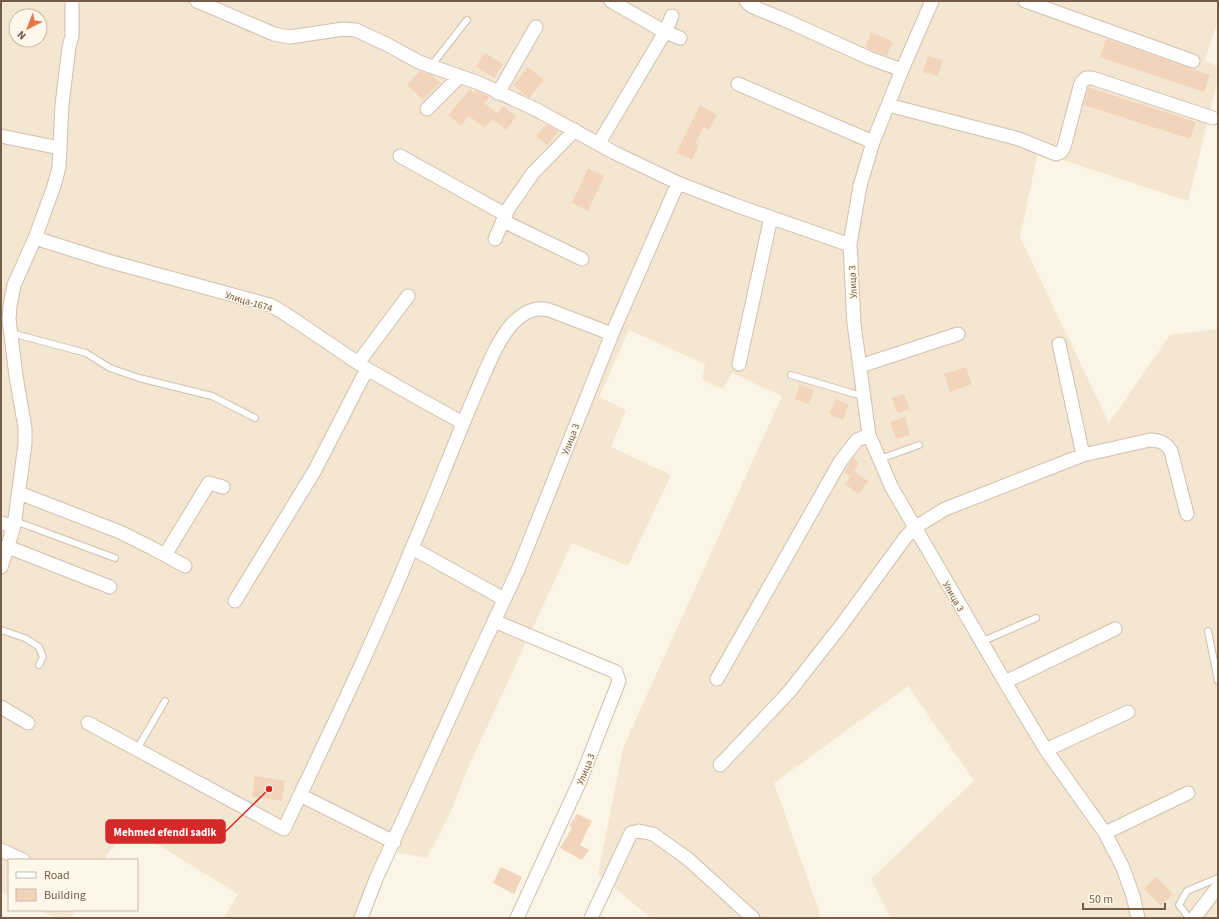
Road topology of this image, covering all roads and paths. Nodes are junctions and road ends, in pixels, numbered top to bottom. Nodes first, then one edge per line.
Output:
1 (72, 1) edge
2 (197, 1) edge
3 (611, 1) edge
4 (746, 1) edge
5 (932, 1) edge
6 (1024, 1) edge
7 (672, 16) dead end
8 (467, 20) dead end
9 (536, 27) dead end
10 (665, 32) junction
11 (680, 38) dead end
12 (1193, 61) dead end
13 (431, 66) junction
14 (902, 70) junction
15 (460, 76) junction
16 (738, 84) dead end
17 (498, 93) junction
18 (888, 105) junction
19 (428, 109) dead end
20 (1213, 118) dead end
21 (575, 130) junction
22 (1, 136) edge
23 (873, 142) junction
24 (599, 143) junction
25 (60, 148) junction
26 (400, 156) dead end
27 (678, 183) junction
28 (771, 217) junction
29 (504, 218) junction
30 (35, 238) junction
31 (495, 239) dead end
32 (850, 245) junction
33 (582, 259) dead end
34 (408, 296) dead end
35 (11, 333) junction
36 (612, 334) junction
37 (958, 334) dead end
38 (1059, 344) dead end
39 (739, 364) dead end
40 (362, 366) junction
41 (860, 366) junction
42 (791, 375) dead end
43 (864, 395) junction
44 (255, 418) dead end
45 (463, 422) junction
46 (870, 435) junction
47 (919, 445) dead end
48 (1083, 455) junction
49 (880, 459) junction
50 (223, 487) dead end
51 (19, 493) junction
52 (1187, 514) dead end
53 (10, 524) edge
54 (914, 528) junction
55 (8, 547) junction
56 (412, 548) junction
57 (165, 555) junction
58 (115, 558) dead end
59 (185, 566) dead end
60 (1, 567) edge
61 (110, 587) dead end
62 (504, 599) junction
63 (234, 601) dead end
64 (1036, 618) dead end
65 (494, 621) junction
66 (1116, 629) dead end
67 (1, 630) edge
68 (1208, 631) dead end
69 (981, 642) junction
70 (39, 665) dead end
71 (717, 679) dead end
72 (1218, 681) edge
73 (1005, 682) junction
74 (165, 702) dead end
75 (1, 707) edge
76 (1128, 712) dead end
77 (28, 723) dead end
78 (88, 723) dead end
79 (136, 749) junction
80 (1046, 750) junction
81 (720, 765) dead end
82 (1188, 793) dead end
83 (300, 795) junction
84 (1105, 833) junction
85 (394, 842) junction
86 (1, 850) edge
87 (20, 859) edge
88 (1218, 878) edge
89 (1218, 887) edge
90 (361, 918) edge
91 (517, 918) edge
92 (591, 918) edge
93 (753, 918) edge
94 (1138, 918) edge
95 (1189, 918) edge
96 (1194, 918) edge

1 - 25 street
2 - 13 street
3 - 10 street
4 - 14 street
5 - 14 street, Улица 3
6 - 12 street
7 - 10 street
8 - 13 lane
9 - 17 street
10 - 11 street
10 - 24 street
13 - 15 street
14 - 18 street, Улица 3
15 - 17 street
15 - 19 street
16 - 23 street
17 - 21 street
18 - 20 street
18 - 23 street, Улица 3
21 - 24 street
21 - 29 street
22 - 25 street
23 - 32 street, Улица 3
24 - 27 street
25 - 30 street
26 - 29 street
27 - 28 street
27 - 36 street, Улица 3
28 - 32 street
28 - 39 street
29 - 31 street
29 - 33 street
30 - 35 street
30 - 40 street, Улица-1674
32 - 41 street, Улица 3
34 - 40 street
35 - 44 lane
35 - 51 street
36 - 45 street
36 - 62 street, Улица 3
37 - 41 street
38 - 48 street
40 - 45 street, Улица-1674
40 - 63 street
41 - 43 street, Улица 3
42 - 43 lane
43 - 46 street, Улица 3
45 - 56 street
46 - 49 street, Улица 3
46 - 71 street
47 - 49 lane
48 - 52 street
48 - 54 street
49 - 54 street, Улица 3
50 - 57 street
51 - 53 street
51 - 57 street
53 - 55 street
53 - 58 lane
54 - 69 street, Улица 3
54 - 81 street
55 - 60 street
55 - 61 street
56 - 62 street
56 - 83 street
57 - 59 street
62 - 65 street, Улица 3
64 - 69 lane
65 - 85 street, Улица 3
65 - 91 street, Улица 3
66 - 73 street
67 - 70 lane
68 - 72 lane
69 - 73 street, Улица 3
73 - 80 street, Улица 3
74 - 79 lane
75 - 77 street
76 - 80 street
78 - 79 street
79 - 83 street
80 - 84 street, Улица 3
82 - 84 street
83 - 85 street
84 - 94 street, Улица 3
85 - 90 street, Улица 3
86 - 87 street
88 - 95 lane
89 - 96 street
92 - 93 street

